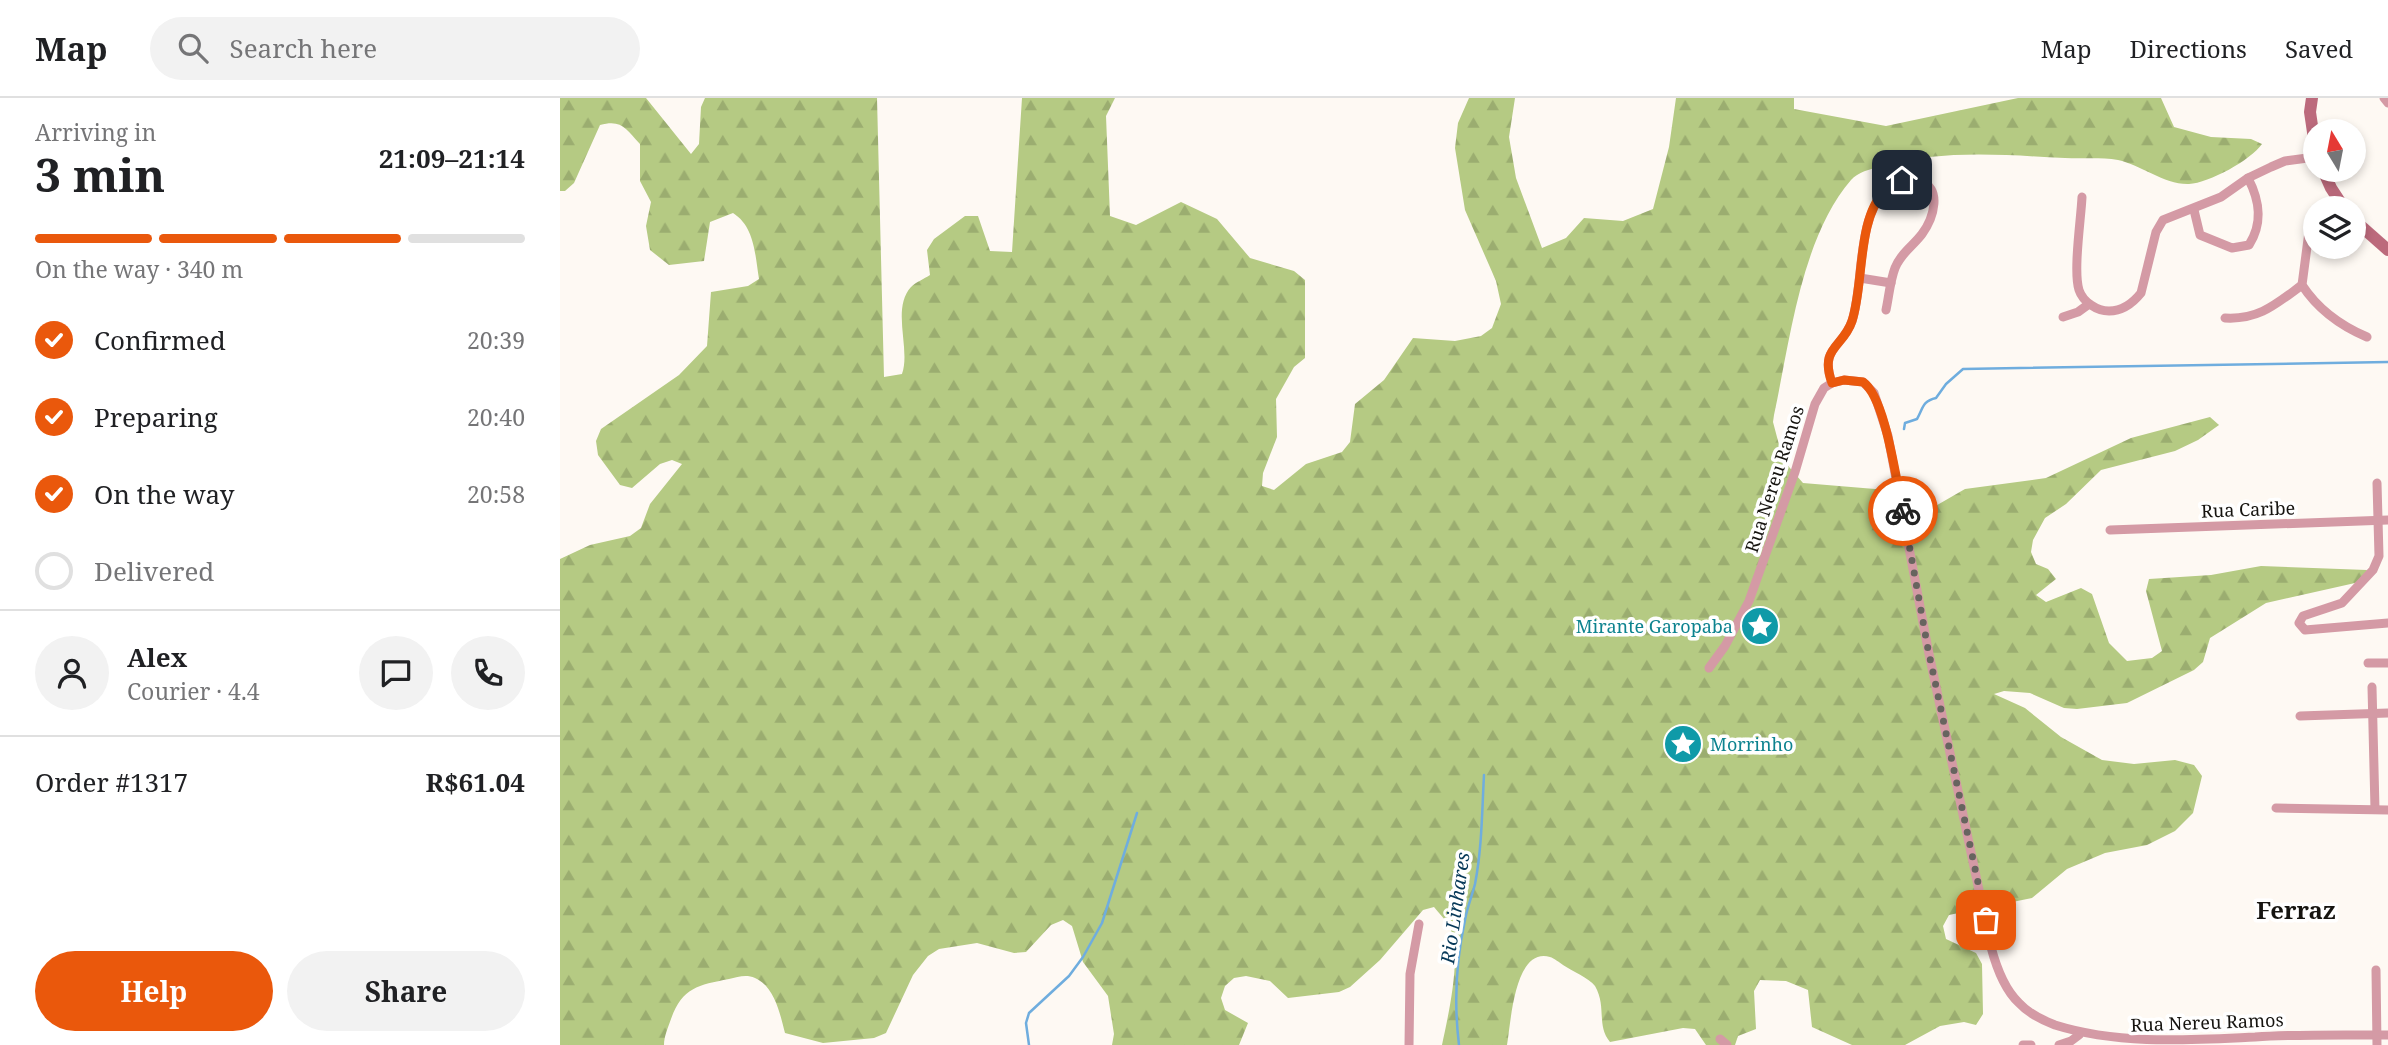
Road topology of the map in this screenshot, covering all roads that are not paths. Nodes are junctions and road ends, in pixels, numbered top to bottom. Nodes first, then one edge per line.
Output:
1 (2312, 98) edge
2 (2384, 98) edge
3 (2388, 103) edge
4 (2312, 119) edge
5 (2303, 159) edge
6 (2248, 178) junction
7 (2082, 197) dead end
8 (2193, 210) junction
9 (2366, 231) edge
10 (2388, 250) edge
11 (2305, 259) edge
12 (1860, 278) junction
13 (1891, 283) junction
14 (2302, 285) junction
15 (2089, 304) junction
16 (1886, 310) dead end
17 (2063, 317) dead end
18 (2225, 318) dead end
19 (2367, 337) dead end
20 (1832, 383) junction
21 (2377, 483) dead end
22 (2383, 520) edge
23 (2110, 530) dead end
24 (2388, 622) edge
25 (2368, 663) dead end
26 (2388, 663) edge
27 (1709, 668) dead end
28 (2372, 687) dead end
29 (2373, 713) junction
30 (2388, 713) edge
31 (2300, 716) dead end
32 (2276, 808) dead end
33 (2375, 809) junction
34 (2388, 810) edge
35 (1419, 924) dead end
36 (2376, 970) dead end
37 (2080, 1035) junction
38 (2381, 1038) edge
39 (2272, 1040) edge
40 (1409, 1045) edge
41 (2023, 1045) edge
42 (2032, 1045) edge
43 (2059, 1045) edge

1 - 4 main road
2 - 3 street
5 - 6 street
6 - 8 street
6 - 8 street
7 - 15 street
8 - 15 street
9 - 10 main road
11 - 14 street
12 - 13 street
12 - 13 street
12 - 20 street
13 - 16 street
14 - 18 street
14 - 19 street
15 - 17 street
20 - 27 street, Rua Nereu Ramos
20 - 37 street, Rua Nereu Ramos
21 - 22 street
22 - 23 street, Rua Caribe
22 - 24 street
25 - 26 street
28 - 29 street
29 - 30 street
29 - 31 street
29 - 33 street
32 - 33 street
33 - 34 street
35 - 40 street
36 - 38 street
37 - 39 street, Rua Nereu Ramos
37 - 43 street
38 - 39 street, Rua Nereu Ramos
41 - 42 street

